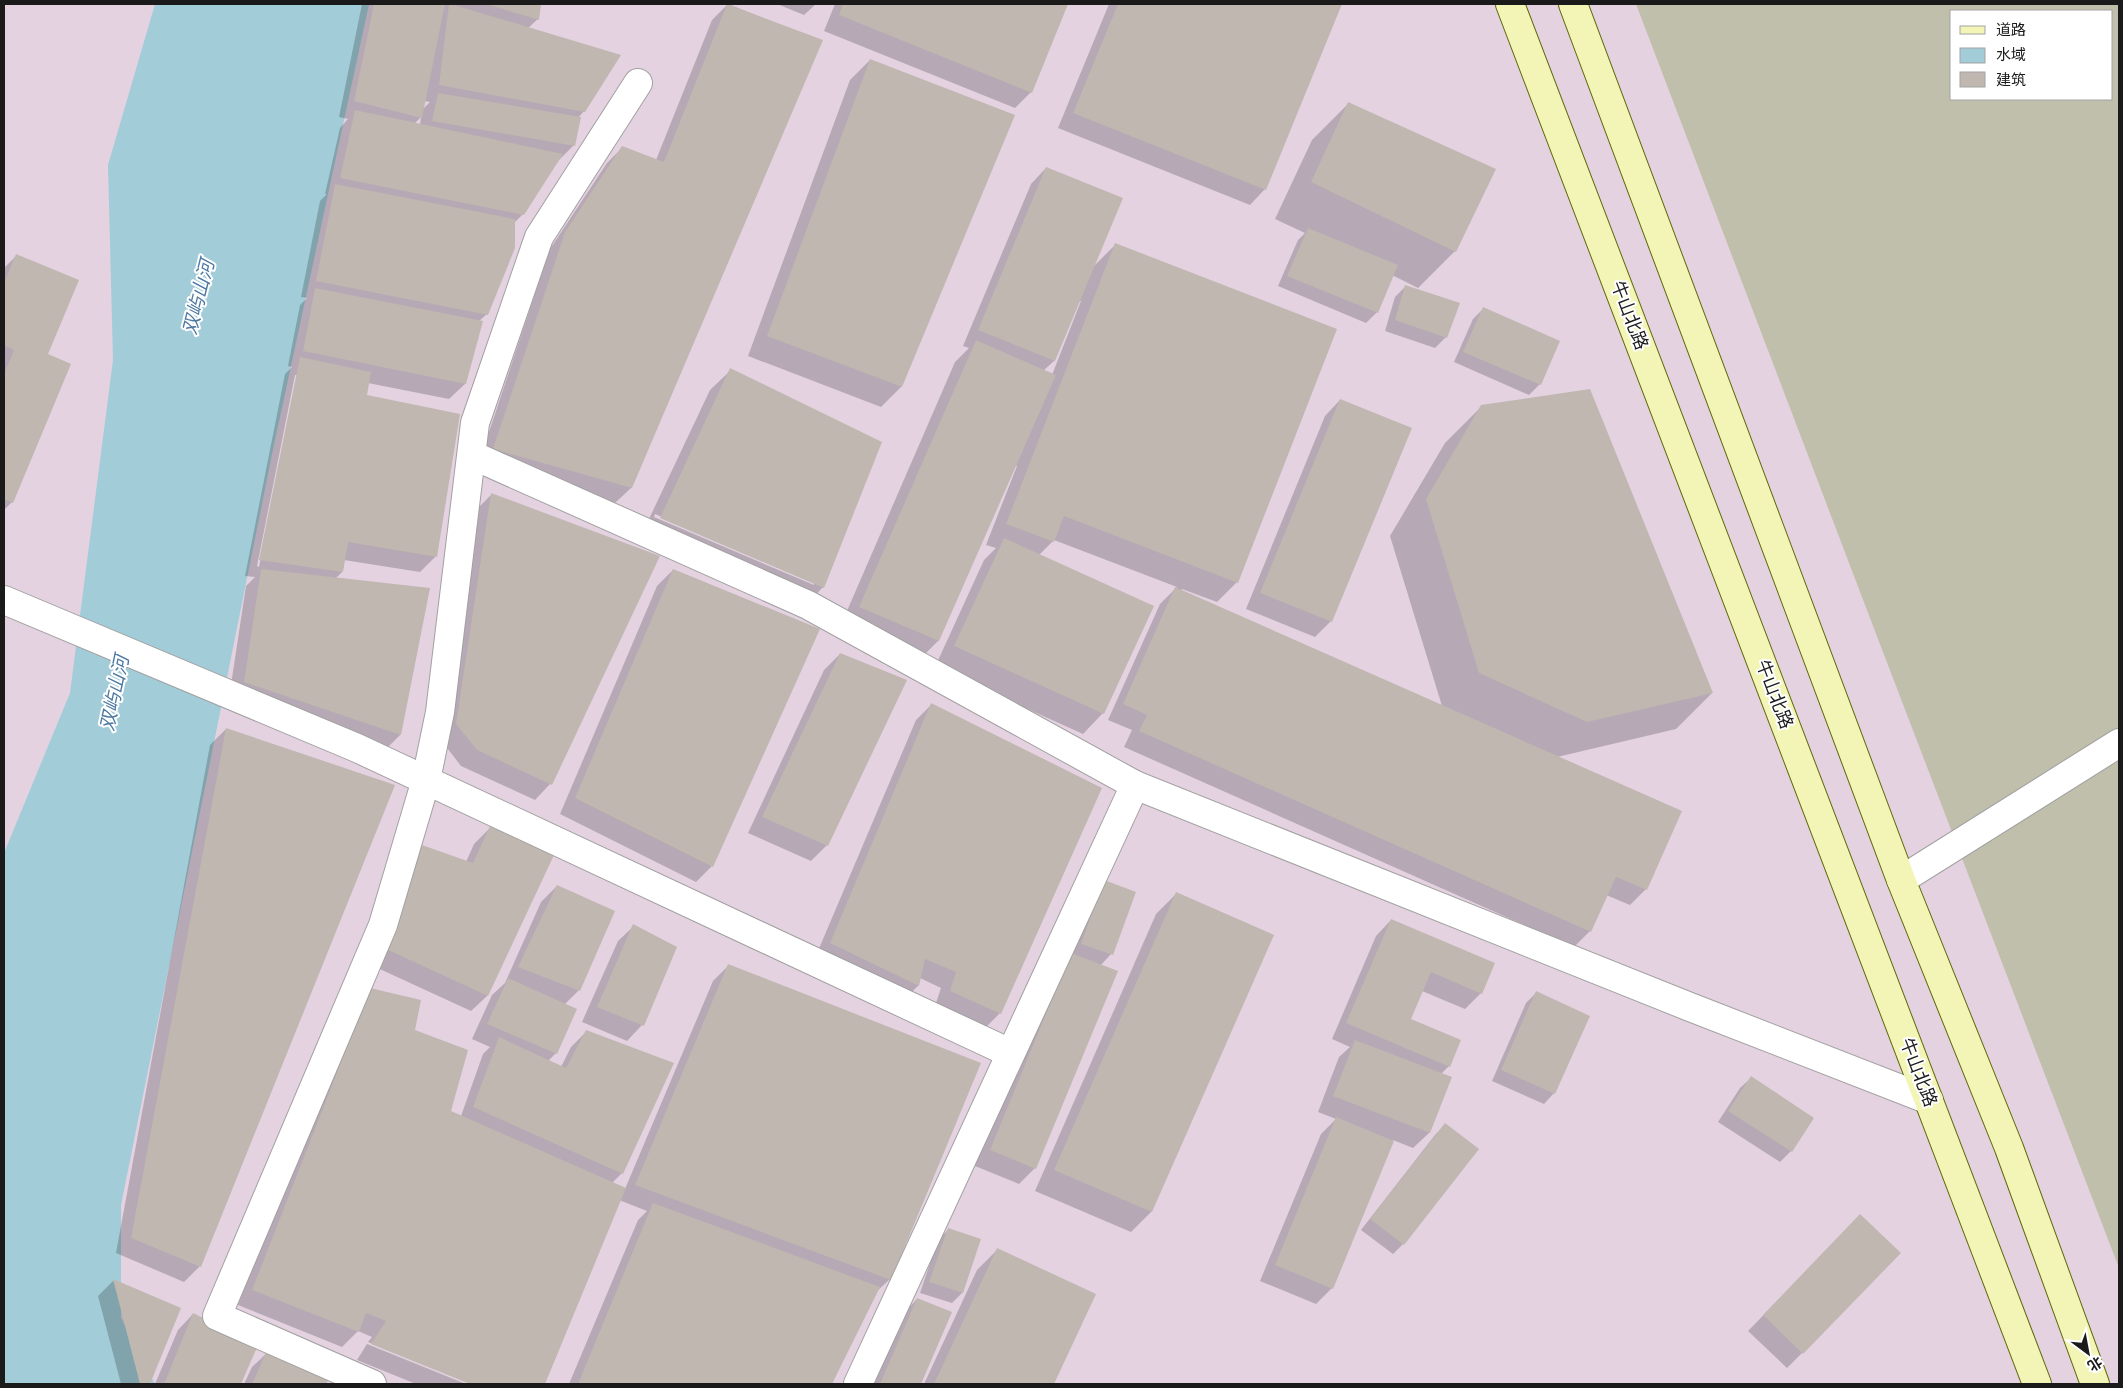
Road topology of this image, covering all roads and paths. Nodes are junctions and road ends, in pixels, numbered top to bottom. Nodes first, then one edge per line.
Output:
1 (1510, 4) edge
2 (1573, 4) edge
3 (638, 83) dead end
4 (472, 455) junction
5 (4, 600) edge
6 (2119, 743) edge
7 (426, 780) junction
8 (1135, 785) junction
9 (1901, 880) junction
10 (1010, 1053) junction
11 (1930, 1100) junction
12 (372, 1384) edge
13 (858, 1384) edge
14 (2037, 1384) edge
15 (2095, 1384) edge

1 - 11 main road, 牛山北路
2 - 9 main road
3 - 4 street
4 - 7 street
4 - 8 street
5 - 7 street
6 - 9 street
7 - 10 street
7 - 12 street
8 - 10 street
8 - 11 street
9 - 15 main road
10 - 13 street
11 - 14 main road, 牛山北路

